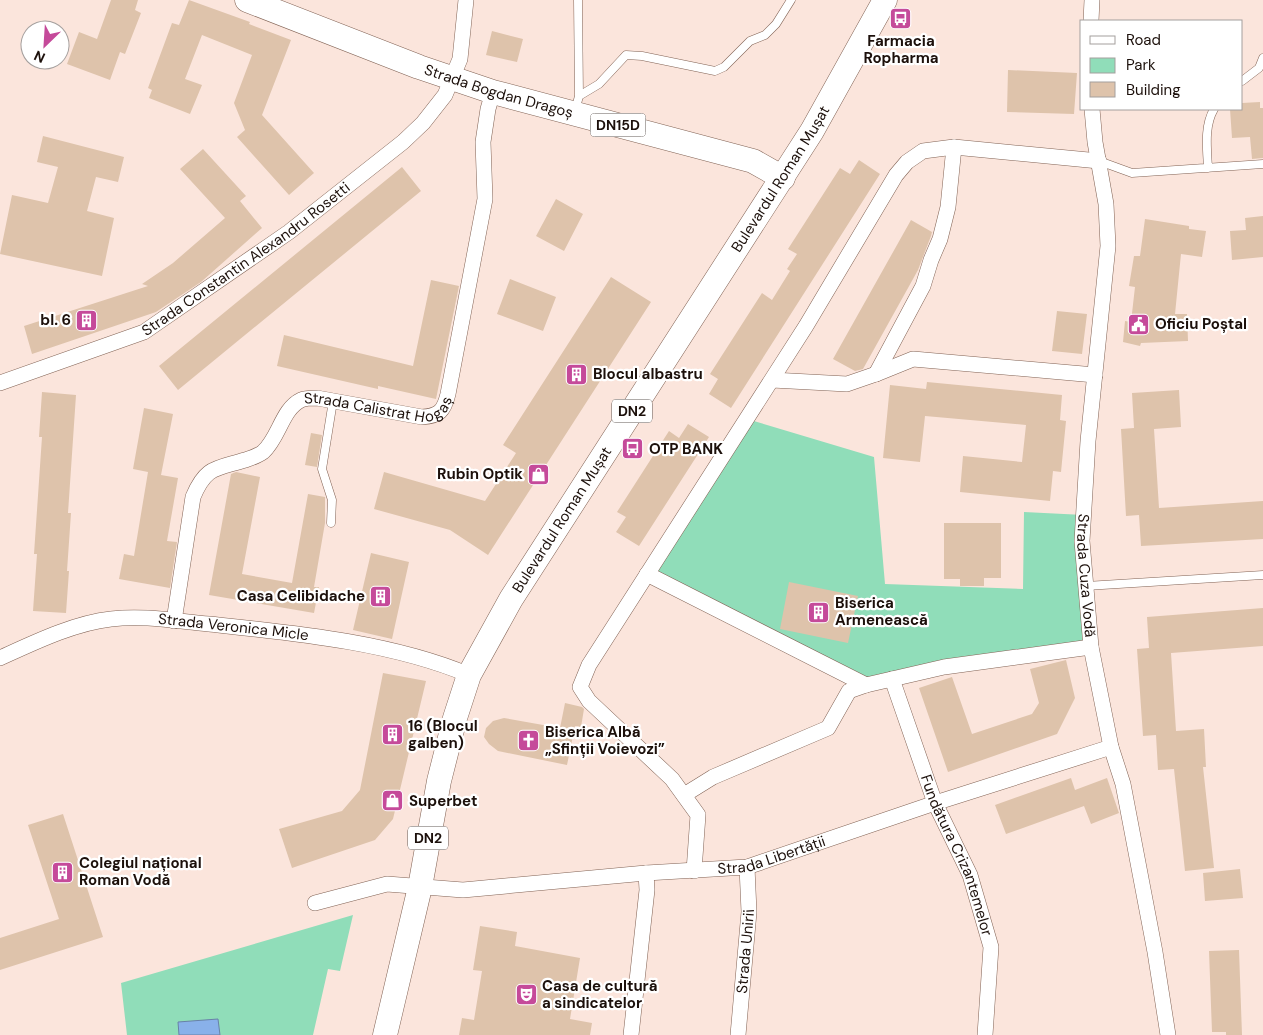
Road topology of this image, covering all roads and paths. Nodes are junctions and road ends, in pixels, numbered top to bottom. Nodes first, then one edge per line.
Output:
1 (246, 0) edge
2 (466, 0) edge
3 (578, 0) edge
4 (791, 0) edge
5 (886, 0) edge
6 (1092, 0) edge
7 (1090, 20) edge
8 (1263, 58) edge
9 (451, 79) junction
10 (1243, 80) edge
11 (493, 92) junction
12 (577, 104) junction
13 (1092, 110) edge
14 (1213, 110) edge
15 (954, 147) junction
16 (1099, 161) junction
17 (1263, 164) edge
18 (1208, 168) junction
19 (783, 178) junction
20 (876, 374) junction
21 (1095, 375) junction
22 (772, 380) junction
23 (0, 383) edge
24 (333, 401) junction
25 (331, 523) dead end
26 (647, 574) junction
27 (1263, 576) edge
28 (1086, 586) junction
29 (174, 621) junction
30 (1091, 647) junction
31 (0, 658) edge
32 (469, 675) junction
33 (892, 679) junction
34 (866, 685) junction
35 (1111, 747) junction
36 (684, 795) junction
37 (935, 803) junction
38 (748, 868) junction
39 (694, 871) junction
40 (646, 873) junction
41 (420, 887) junction
42 (315, 903) dead end
43 (385, 1035) edge
44 (631, 1035) edge
45 (738, 1035) edge
46 (984, 1035) edge
47 (1168, 1035) edge

1 - 9 main road, Strada Bogdan Dragoș / DN15D
2 - 9 street, Strada Constantin Alexandru Rosetti
3 - 12 lane
4 - 12 lane
5 - 19 main road, Bulevardul Roman Mușat / DN2
6 - 7 street
8 - 10 lane
9 - 11 main road, Strada Bogdan Dragoș / DN15D
9 - 23 street, Strada Constantin Alexandru Rosetti
11 - 12 main road, Strada Bogdan Dragoș / DN15D
11 - 24 street, Strada Calistrat Hogaș
12 - 19 main road, Strada Bogdan Dragoș / DN15D
13 - 16 street, Strada Cuza Vodă
14 - 18 lane
15 - 16 street
15 - 20 street
15 - 22 street
16 - 18 lane
16 - 21 street, Strada Cuza Vodă
17 - 18 lane
19 - 32 main road, Bulevardul Roman Mușat / DN2
20 - 21 street
20 - 22 street
21 - 28 street, Strada Cuza Vodă
22 - 26 street
24 - 25 lane
24 - 29 street, Strada Calistrat Hogaș
26 - 34 street
26 - 36 street
27 - 28 lane
28 - 30 street, Strada Cuza Vodă
29 - 31 street, Strada Veronica Micle
29 - 32 street, Strada Veronica Micle
30 - 33 street
30 - 35 street, Strada Cuza Vodă
32 - 41 main road, Bulevardul Roman Mușat / DN2
33 - 34 street
33 - 37 street, Fundătura Crizantemelor
34 - 36 street
35 - 37 street, Strada Libertății
35 - 47 street, Strada Cuza Vodă
36 - 39 street
37 - 38 street, Strada Libertății
37 - 46 street, Fundătura Crizantemelor
38 - 39 street, Strada Libertății
38 - 45 street, Strada Unirii
39 - 40 street, Strada Libertății
40 - 41 street, Strada Libertății
40 - 44 street
41 - 42 street, Strada Libertății
41 - 43 main road, Bulevardul Roman Mușat / DN2

